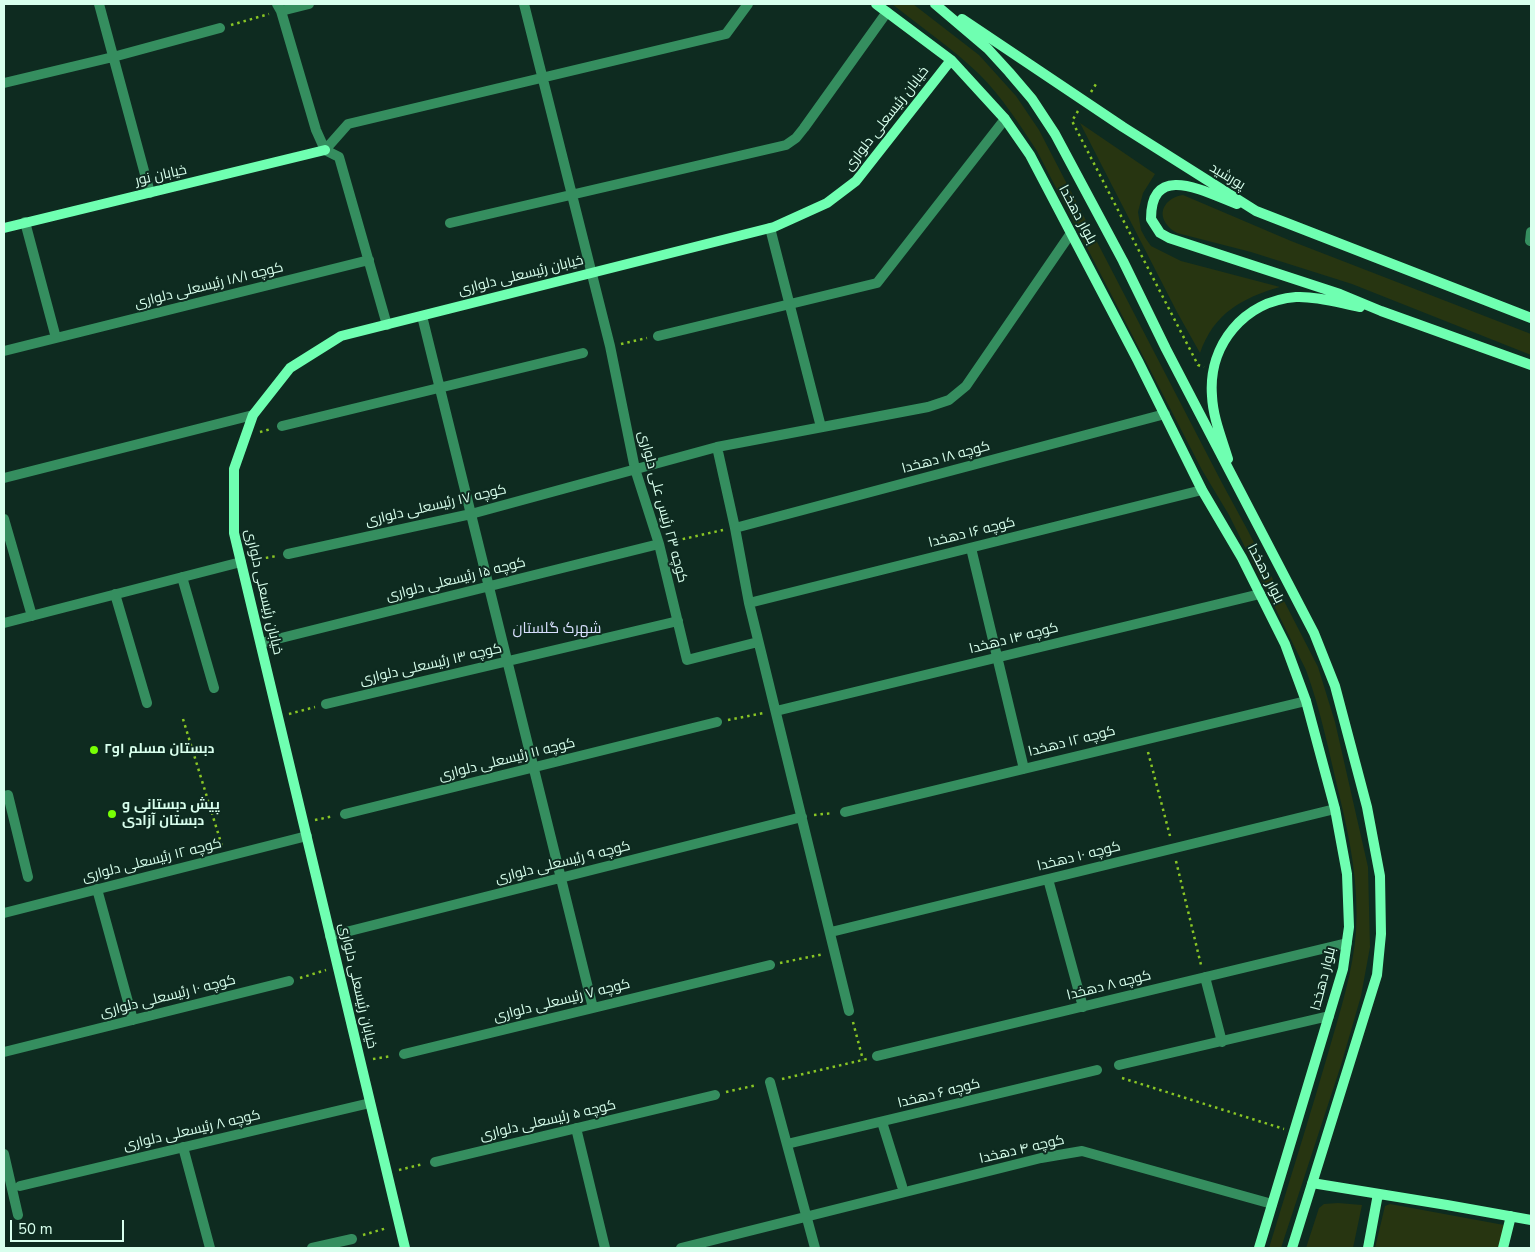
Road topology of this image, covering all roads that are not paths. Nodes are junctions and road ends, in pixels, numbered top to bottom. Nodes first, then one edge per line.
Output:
1 (99, 4) edge
2 (309, 4) edge
3 (524, 4) edge
4 (748, 4) edge
5 (876, 4) edge
6 (937, 4) edge
7 (279, 7) edge
8 (887, 12) junction
9 (220, 28) road end
10 (113, 57) junction
11 (951, 60) junction
12 (542, 78) junction
13 (4, 83) edge
14 (1005, 119) junction
15 (325, 150) junction
16 (150, 192) junction
17 (572, 195) junction
18 (1256, 211) junction
19 (25, 222) junction
20 (450, 223) dead end
21 (4, 228) edge
22 (770, 228) junction
23 (1071, 233) junction
24 (369, 260) junction
25 (592, 273) junction
26 (790, 304) junction
27 (1381, 311) junction
28 (422, 316) junction
29 (1531, 318) edge
30 (387, 324) junction
31 (658, 336) road end
32 (56, 338) junction
33 (4, 351) edge
34 (583, 353) dead end
35 (1531, 365) edge
36 (440, 388) junction
37 (1165, 414) junction
38 (253, 415) junction
39 (282, 426) road end
40 (821, 426) junction
41 (717, 447) junction
42 (634, 469) junction
43 (4, 478) edge
44 (1236, 484) junction
45 (1202, 490) junction
46 (471, 514) junction
47 (4, 519) edge
48 (735, 528) junction
49 (659, 544) junction
50 (971, 548) junction
51 (288, 554) road end
52 (241, 562) junction
53 (182, 577) junction
54 (489, 586) junction
55 (115, 594) junction
56 (1260, 594) junction
57 (748, 603) junction
58 (32, 616) junction
59 (678, 621) junction
60 (4, 623) edge
61 (758, 642) junction
62 (261, 643) junction
63 (997, 658) junction
64 (507, 661) junction
65 (214, 688) dead end
66 (1306, 701) junction
67 (147, 703) dead end
68 (326, 704) road end
69 (776, 711) junction
70 (717, 722) road end
71 (534, 767) junction
72 (1024, 769) junction
73 (4, 796) edge
74 (1335, 809) junction
75 (844, 812) road end
76 (345, 814) road end
77 (802, 817) junction
78 (307, 836) junction
79 (28, 877) dead end
80 (561, 878) junction
81 (1048, 879) junction
82 (98, 889) junction
83 (4, 912) edge
84 (830, 932) junction
85 (330, 936) junction
86 (1347, 943) junction
87 (770, 965) road end
88 (1204, 978) junction
89 (289, 981) road end
90 (1083, 1007) junction
91 (593, 1008) junction
92 (850, 1010) road end
93 (1329, 1016) junction
94 (133, 1020) junction
95 (1222, 1042) junction
96 (4, 1052) edge
97 (404, 1054) road end
98 (877, 1056) road end
99 (1119, 1065) dead end
100 (1097, 1070) road end
101 (770, 1082) road end
102 (715, 1095) road end
103 (370, 1103) junction
104 (882, 1122) junction
105 (576, 1128) junction
106 (787, 1144) junction
107 (183, 1147) junction
108 (4, 1154) edge
109 (435, 1162) road end
110 (1312, 1183) junction
111 (20, 1186) dead end
112 (902, 1186) dead end
113 (1378, 1194) junction
114 (1272, 1204) junction
115 (18, 1215) dead end
116 (1511, 1216) junction
117 (806, 1217) junction
118 (1531, 1220) edge
119 (352, 1239) road end
120 (210, 1248) edge
121 (312, 1248) edge
122 (405, 1248) edge
123 (605, 1248) edge
124 (681, 1248) edge
125 (815, 1248) edge
126 (1259, 1248) edge
127 (1292, 1248) edge
128 (1368, 1248) edge
129 (1503, 1248) edge

1 - 10 street
2 - 7 street
3 - 12 street, کوچه ۲۳ رئیس علی دلواری
4 - 12 street
5 - 8 main road, بلوار دهخدا
6 - 18 main road, پورشید
6 - 44 main road, بلوار دهخدا
7 - 15 street
8 - 11 main road, بلوار دهخدا
8 - 17 street
9 - 10 street
10 - 13 street
10 - 16 street
11 - 14 main road, بلوار دهخدا
11 - 22 main road, خیابان رئیسعلی دلواری
12 - 15 street
12 - 17 street, کوچه ۲۳ رئیس علی دلواری
14 - 23 main road, بلوار دهخدا
14 - 26 street
15 - 16 main road, خیابان نور
15 - 24 street
16 - 19 main road, خیابان نور
17 - 20 street
17 - 25 street, کوچه ۲۳ رئیس علی دلواری
18 - 27 main road
18 - 29 main road, پورشید
19 - 21 main road, خیابان نور
19 - 32 street
22 - 25 main road, خیابان رئیسعلی دلواری
22 - 26 street
23 - 37 main road, بلوار دهخدا
23 - 40 street, کوچه ۱۷ رئیسعلی دلواری
24 - 30 street
24 - 32 street, کوچه ۱۸/۱ رئیسعلی دلواری
25 - 28 main road, خیابان رئیسعلی دلواری
25 - 42 street, کوچه ۲۳ رئیس علی دلواری
26 - 31 street
26 - 40 street
27 - 35 main road
27 - 44 main road
28 - 30 main road, خیابان رئیسعلی دلواری
28 - 36 street
30 - 38 main road, خیابان رئیسعلی دلواری
32 - 33 street, کوچه ۱۸/۱ رئیسعلی دلواری
34 - 36 street
36 - 39 street
36 - 46 street
37 - 45 main road, بلوار دهخدا
37 - 48 street, کوچه ۱۸ دهخدا
38 - 43 street
38 - 52 main road, خیابان رئیسعلی دلواری
40 - 41 street, کوچه ۱۷ رئیسعلی دلواری
41 - 42 street, کوچه ۱۷ رئیسعلی دلواری
41 - 48 street
42 - 46 street, کوچه ۱۷ رئیسعلی دلواری
42 - 49 street, کوچه ۲۳ رئیس علی دلواری
44 - 110 main road, بلوار دهخدا
45 - 50 street, کوچه ۱۶ دهخدا
45 - 56 main road, بلوار دهخدا
46 - 51 street, کوچه ۱۷ رئیسعلی دلواری
46 - 54 street
47 - 58 street
48 - 57 street
49 - 54 street, کوچه ۱۵ رئیسعلی دلواری
49 - 59 street, کوچه ۲۳ رئیس علی دلواری
50 - 57 street, کوچه ۱۶ دهخدا
50 - 63 street
52 - 53 street
52 - 62 main road, خیابان رئیسعلی دلواری
53 - 55 street
53 - 65 street
54 - 62 street, کوچه ۱۵ رئیسعلی دلواری
54 - 64 street
55 - 58 street
55 - 67 street
56 - 63 street, کوچه ۱۴ دهخدا
56 - 66 main road, بلوار دهخدا
57 - 61 street
58 - 60 street
59 - 61 street, کوچه ۲۳ رئیس علی دلواری
59 - 64 street, کوچه ۱۳ رئیسعلی دلواری
61 - 69 street
62 - 78 main road, خیابان رئیسعلی دلواری
63 - 69 street, کوچه ۱۴ دهخدا
63 - 72 street
64 - 68 street, کوچه ۱۳ رئیسعلی دلواری
64 - 71 street
66 - 72 street, کوچه ۱۲ دهخدا
66 - 74 main road, بلوار دهخدا
69 - 77 street
70 - 71 street, کوچه ۱۱ رئیسعلی دلواری
71 - 76 street, کوچه ۱۱ رئیسعلی دلواری
71 - 80 street
72 - 75 street, کوچه ۱۲ دهخدا
73 - 79 street
74 - 81 street, کوچه ۱۰ دهخدا
74 - 86 main road, بلوار دهخدا
77 - 80 street, کوچه ۹ رئیسعلی دلواری
77 - 84 street
78 - 82 street, کوچه ۱۲ رئیسعلی دلواری
78 - 85 main road, خیابان رئیسعلی دلواری
80 - 85 street, کوچه ۹ رئیسعلی دلواری
80 - 91 street
81 - 84 street, کوچه ۱۰ دهخدا
81 - 90 street
82 - 83 street, کوچه ۱۲ رئیسعلی دلواری
82 - 94 street
84 - 92 street
85 - 103 main road, خیابان رئیسعلی دلواری
86 - 88 street, کوچه ۸ دهخدا
86 - 93 main road, بلوار دهخدا
87 - 91 street, کوچه ۷ رئیسعلی دلواری
88 - 90 street, کوچه ۸ دهخدا
88 - 95 street
89 - 94 street, کوچه ۱۰ رئیسعلی دلواری
90 - 98 street, کوچه ۸ دهخدا
91 - 97 street, کوچه ۷ رئیسعلی دلواری
93 - 95 street
93 - 114 main road, بلوار دهخدا
94 - 96 street, کوچه ۱۰ رئیسعلی دلواری
95 - 99 street
100 - 104 street, کوچه ۶ دهخدا
101 - 106 street
102 - 105 street, کوچه ۵ رئیسعلی دلواری
103 - 107 street, کوچه ۸ رئیسعلی دلواری
103 - 122 main road, خیابان رئیسعلی دلواری
104 - 106 street, کوچه ۶ دهخدا
104 - 112 street
105 - 109 street, کوچه ۵ رئیسعلی دلواری
105 - 123 street
106 - 117 street
107 - 111 street, کوچه ۸ رئیسعلی دلواری
107 - 120 street
108 - 115 street
110 - 113 main road
110 - 127 main road, بلوار دهخدا
113 - 116 main road
113 - 128 main road
114 - 117 street, کوچه ۴ دهخدا
114 - 126 main road, بلوار دهخدا
116 - 118 main road
116 - 129 main road
117 - 124 street, کوچه ۴ دهخدا
117 - 125 street
119 - 121 street

